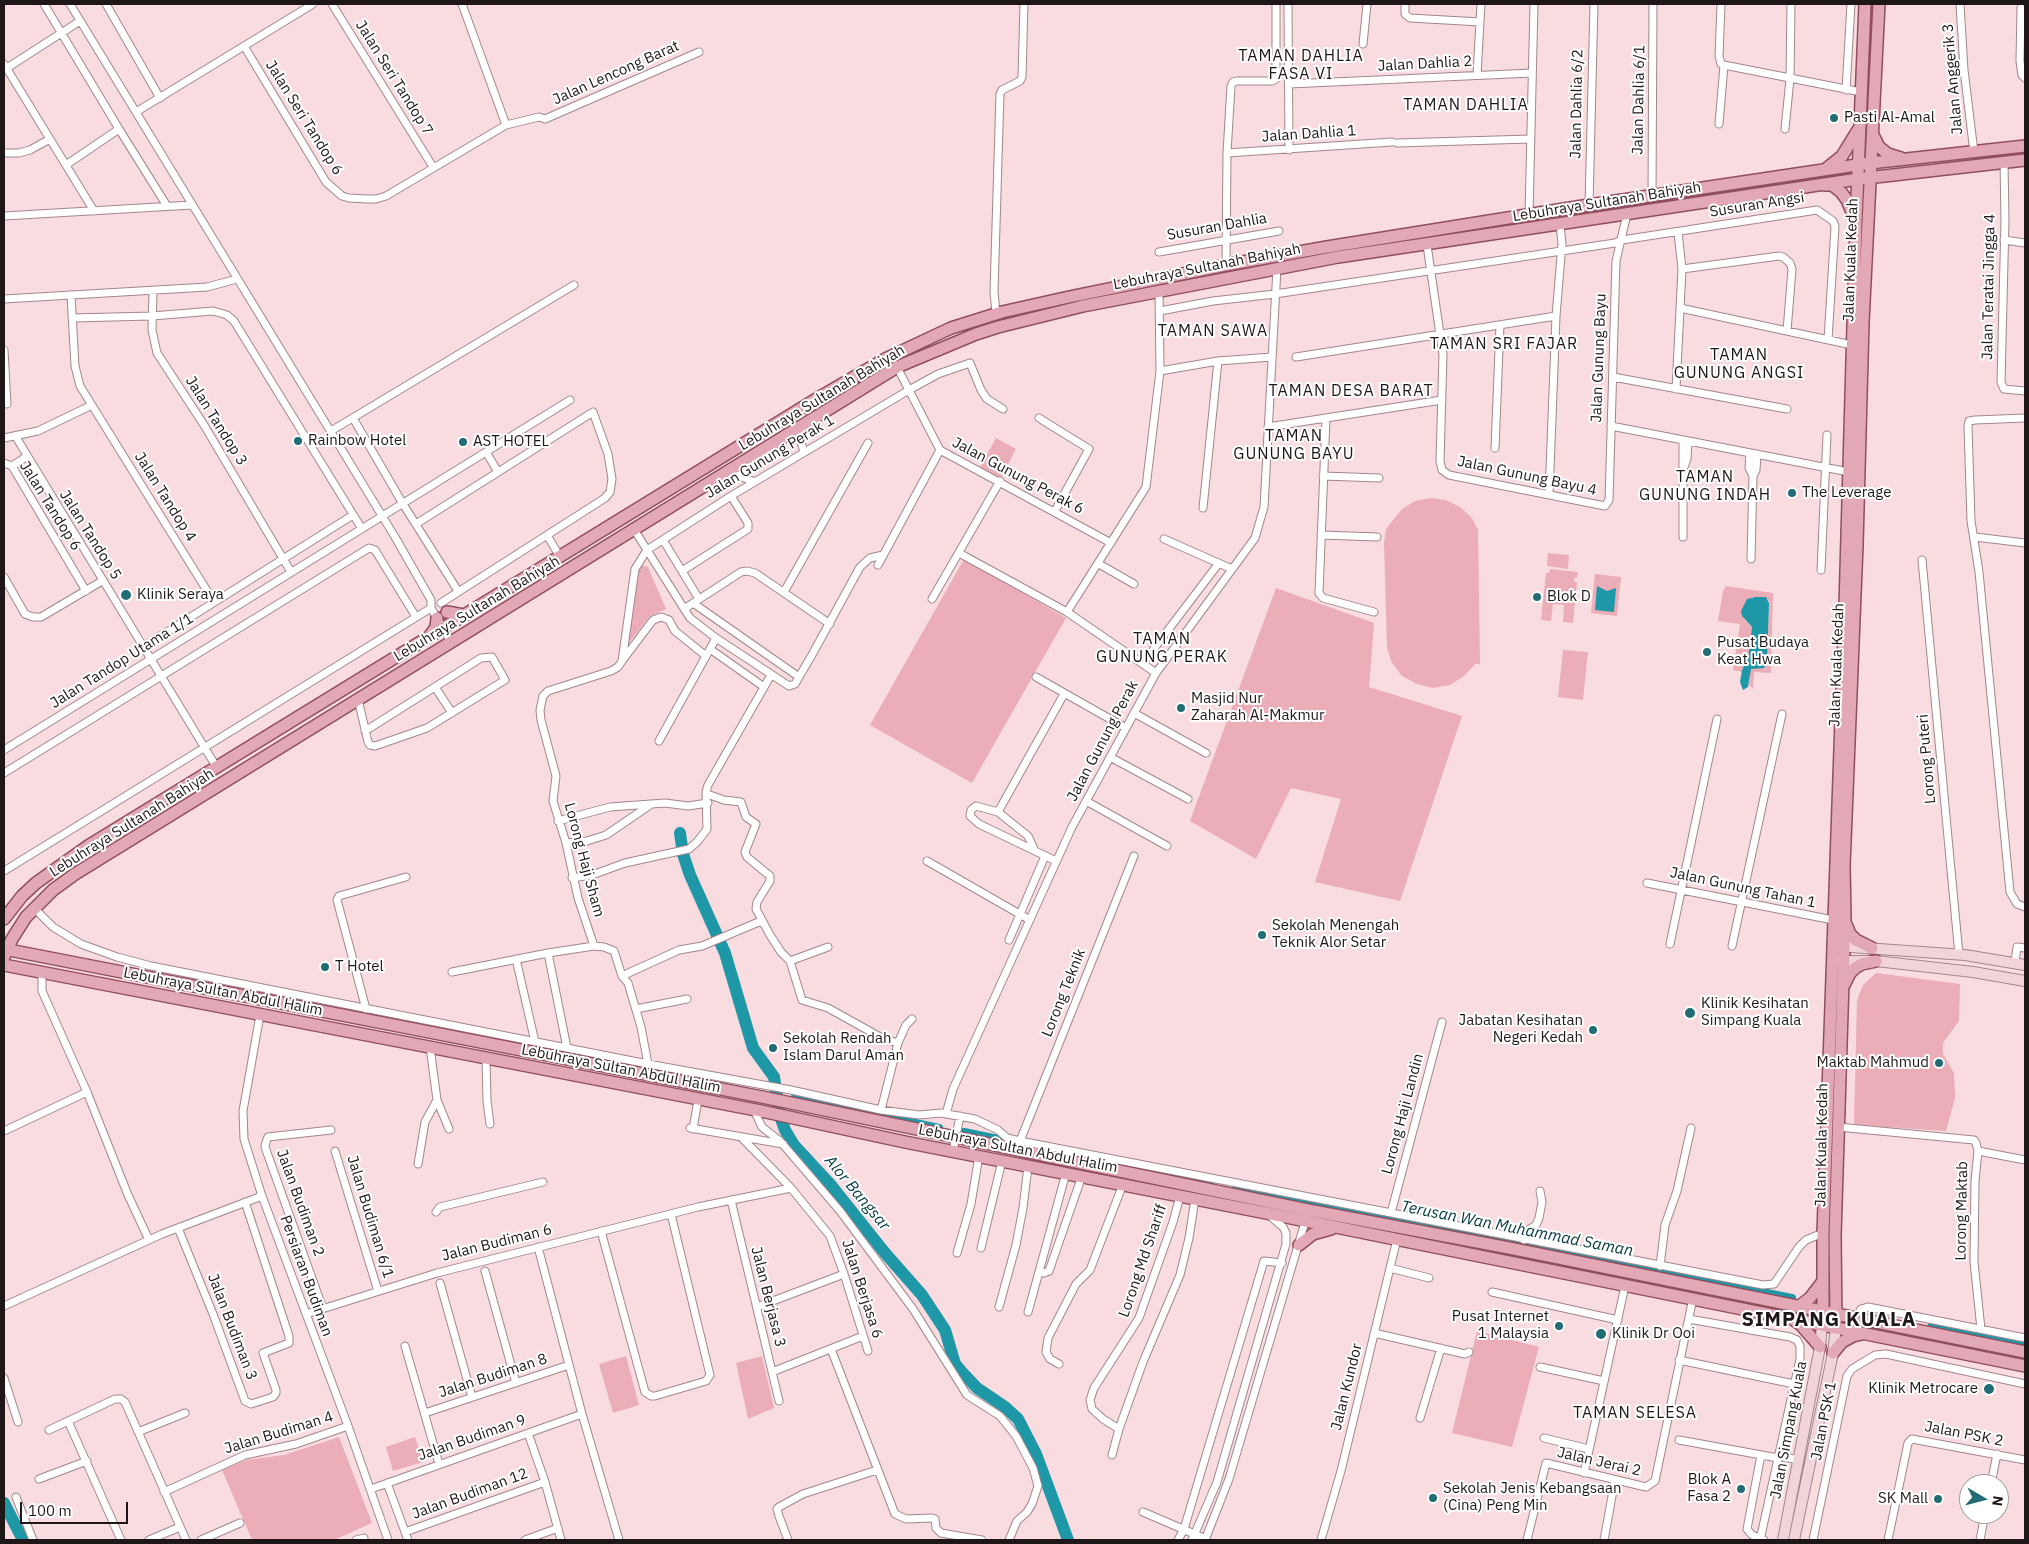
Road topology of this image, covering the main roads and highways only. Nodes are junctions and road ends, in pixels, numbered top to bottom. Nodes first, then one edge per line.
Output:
1 (1865, 4) edge
2 (1879, 4) edge
3 (1872, 125) junction
4 (1860, 127) junction
5 (2025, 146) edge
6 (1910, 158) junction
7 (2025, 160) edge
8 (1870, 162) junction
9 (1858, 164) junction
10 (1824, 170) junction
11 (1900, 174) junction
12 (1870, 178) junction
13 (1858, 179) junction
14 (1823, 184) junction
15 (1868, 195) junction
16 (1856, 221) junction
17 (1857, 364) junction
18 (765, 431) junction
19 (750, 441) junction
20 (773, 444) junction
21 (758, 454) junction
22 (1845, 917) junction
23 (4, 919) edge
24 (1833, 920) junction
25 (22, 924) junction
26 (1838, 946) junction
27 (1872, 948) junction
28 (4, 952) edge
29 (32, 955) junction
30 (1838, 961) junction
31 (1876, 961) junction
32 (2020, 964) edge
33 (4, 965) edge
34 (2025, 981) edge
35 (1843, 987) junction
36 (1829, 1056) junction
37 (1335, 1228) junction
38 (1298, 1245) road end
39 (1822, 1281) junction
40 (1836, 1289) junction
41 (1798, 1307) junction
42 (1823, 1312) junction
43 (1837, 1314) junction
44 (1856, 1318) junction
45 (1793, 1319) junction
46 (1822, 1325) junction
47 (1836, 1327) junction
48 (1867, 1333) junction
49 (1820, 1347) junction
50 (2025, 1352) edge
51 (1833, 1353) junction
52 (2025, 1366) edge
53 (1783, 1540) edge
54 (1794, 1540) edge

1 - 4 main road, Jalan Kuala Kedah
2 - 3 main road, Jalan Kuala Kedah
3 - 6 main road
3 - 8 main road, Jalan Kuala Kedah
4 - 9 main road, Jalan Kuala Kedah
4 - 10 main road
5 - 6 main road, Lebuhraya Sultanah Bahiyah
6 - 8 main road, Lebuhraya Sultanah Bahiyah
7 - 11 main road, Lebuhraya Sultanah Bahiyah
8 - 9 main road, Lebuhraya Sultanah Bahiyah
8 - 12 main road, Jalan Kuala Kedah
9 - 10 main road, Lebuhraya Sultanah Bahiyah
9 - 13 main road, Jalan Kuala Kedah
10 - 18 main road, Lebuhraya Sultanah Bahiyah
11 - 12 main road, Lebuhraya Sultanah Bahiyah
11 - 15 main road
12 - 13 main road, Lebuhraya Sultanah Bahiyah
12 - 15 main road, Jalan Kuala Kedah
13 - 14 main road, Lebuhraya Sultanah Bahiyah
13 - 16 main road, Jalan Kuala Kedah
14 - 16 main road
14 - 20 main road, Lebuhraya Sultanah Bahiyah
15 - 17 main road, Jalan Kuala Kedah
16 - 17 main road, Jalan Kuala Kedah
17 - 22 main road, Jalan Kuala Kedah
17 - 24 main road, Jalan Kuala Kedah
18 - 19 main road, Lebuhraya Sultanah Bahiyah
18 - 20 main road
19 - 21 main road
19 - 23 main road, Lebuhraya Sultanah Bahiyah
20 - 21 main road, Lebuhraya Sultanah Bahiyah
21 - 25 main road, Lebuhraya Sultanah Bahiyah
22 - 26 main road, Jalan Kuala Kedah
22 - 27 main road
24 - 26 main road, Jalan Kuala Kedah
24 - 36 main road
25 - 28 main road, Lebuhraya Sultanah Bahiyah
25 - 29 main road
26 - 27 main road
26 - 30 main road, Jalan Kuala Kedah
27 - 32 main road
28 - 29 main road, Lebuhraya Sultan Abdul Halim
29 - 41 main road, Lebuhraya Sultan Abdul Halim
30 - 31 main road
30 - 35 main road, Jalan Kuala Kedah
30 - 36 main road, Jalan Kuala Kedah
31 - 34 main road
31 - 35 main road
33 - 37 main road, Lebuhraya Sultan Abdul Halim
35 - 40 main road, Jalan Kuala Kedah
36 - 39 main road, Jalan Kuala Kedah
37 - 38 main road
37 - 45 main road, Lebuhraya Sultan Abdul Halim
39 - 41 main road
39 - 42 main road, Jalan Kuala Kedah
40 - 43 main road, Jalan Kuala Kedah
40 - 44 main road
41 - 42 main road, Lebuhraya Sultan Abdul Halim
42 - 43 main road, Lebuhraya Sultan Abdul Halim
42 - 46 main road, Jalan Kuala Kedah
43 - 44 main road, Lebuhraya Sultan Abdul Halim
43 - 47 main road, Jalan Kuala Kedah
44 - 50 main road, Lebuhraya Sultan Abdul Halim
45 - 46 main road, Lebuhraya Sultan Abdul Halim
45 - 49 main road
46 - 47 main road, Lebuhraya Sultan Abdul Halim
46 - 49 main road, Jalan Simpang Kuala
47 - 48 main road, Lebuhraya Sultan Abdul Halim
47 - 51 main road, Jalan Simpang Kuala
48 - 51 main road
48 - 52 main road, Lebuhraya Sultan Abdul Halim
49 - 53 main road, Jalan Simpang Kuala
51 - 54 main road, Jalan Simpang Kuala

